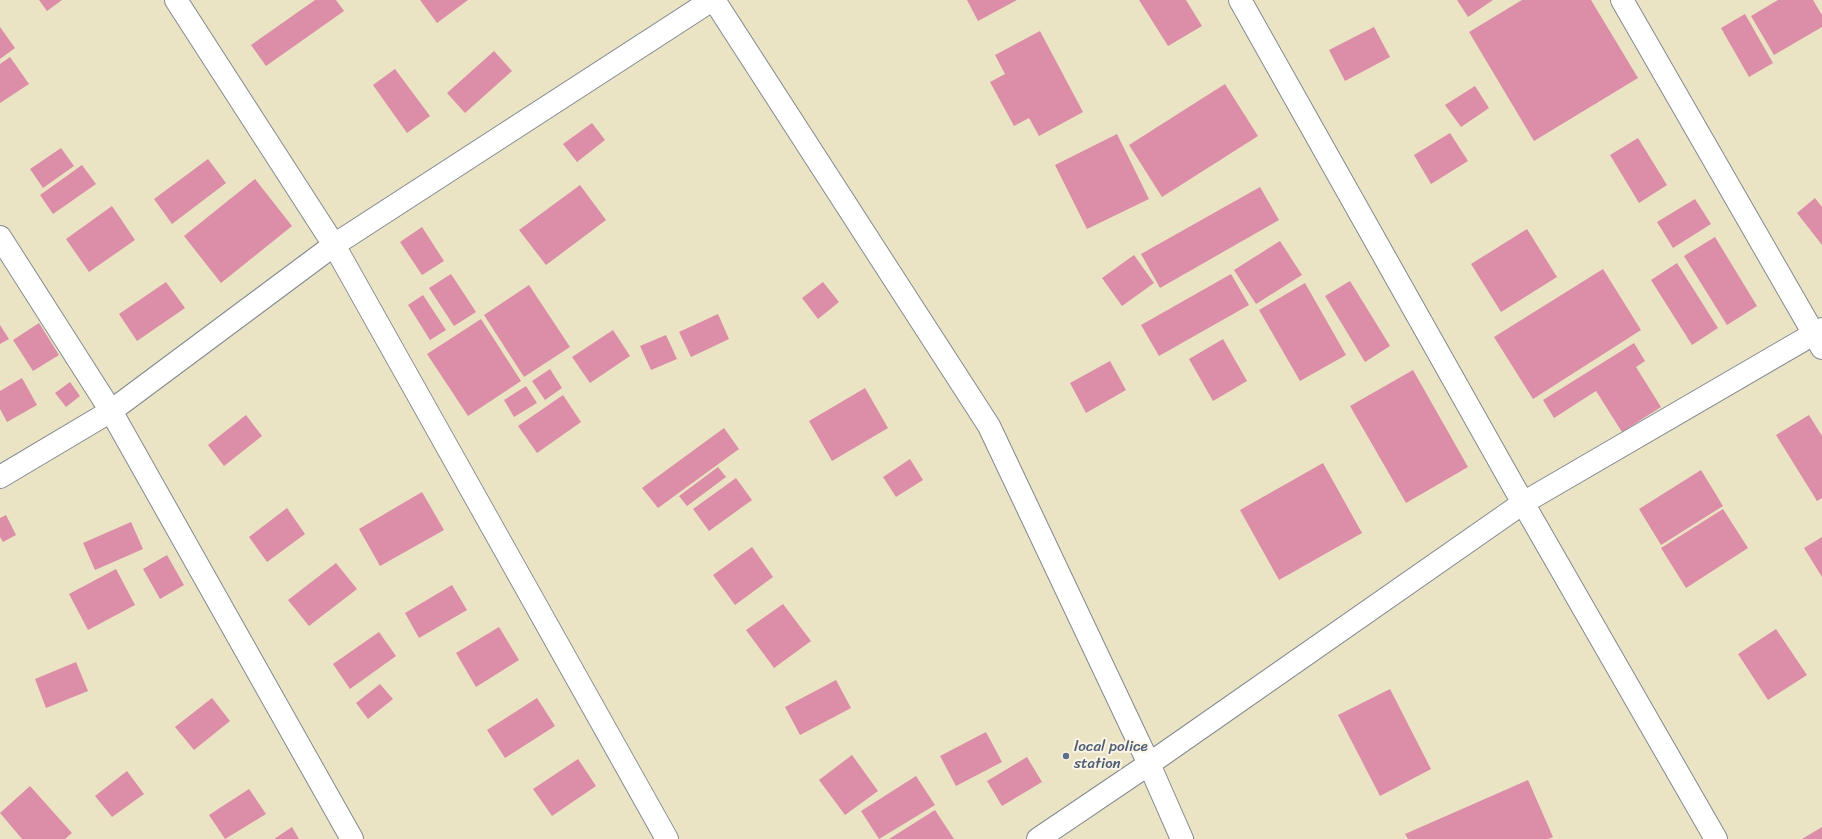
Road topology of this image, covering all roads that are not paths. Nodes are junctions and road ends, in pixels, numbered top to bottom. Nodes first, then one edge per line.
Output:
1 (176, 0) edge
2 (713, 0) edge
3 (1240, 0) edge
4 (1622, 0) edge
5 (0, 237) edge
6 (334, 245) junction
7 (1819, 337) edge
8 (111, 411) junction
9 (0, 477) edge
10 (1523, 503) junction
11 (1149, 764) junction
12 (352, 839) edge
13 (667, 839) edge
14 (1038, 839) edge
15 (1182, 839) edge
16 (1716, 839) edge

1 - 6 street
2 - 6 street
2 - 11 street
3 - 10 street
4 - 7 street
5 - 8 street
6 - 8 street
6 - 13 street
7 - 10 street
8 - 9 street
8 - 12 street
10 - 11 street
10 - 16 street
11 - 14 street
11 - 15 street

